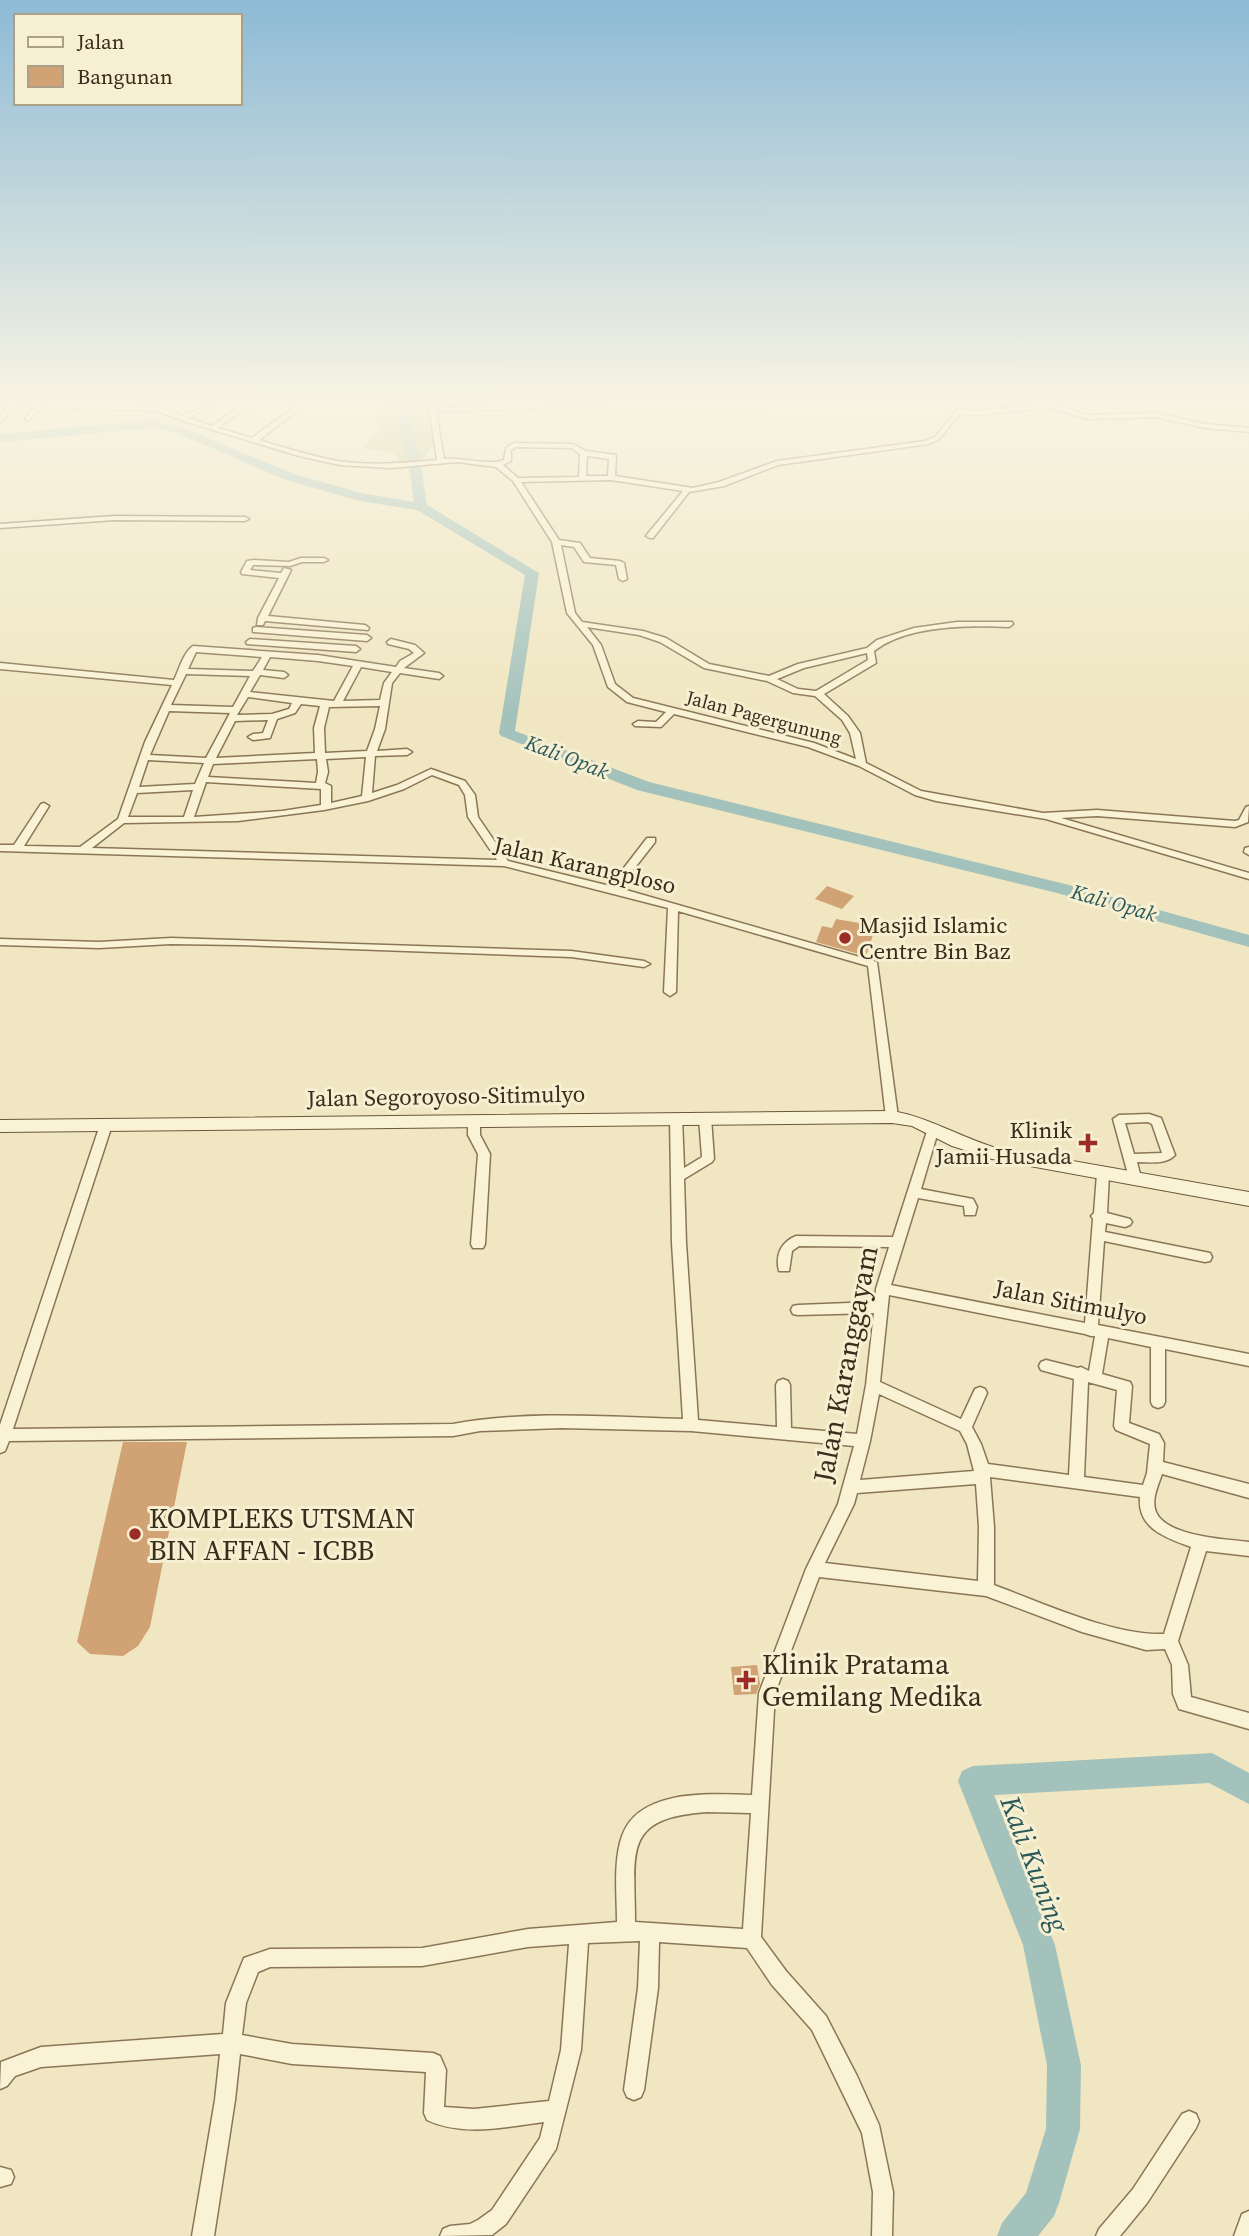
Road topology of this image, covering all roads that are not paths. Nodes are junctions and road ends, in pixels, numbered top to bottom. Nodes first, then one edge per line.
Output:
1 (532, 504) edge
2 (675, 504) edge
3 (245, 519) dead end
4 (0, 526) edge
5 (650, 536) dead end
6 (556, 542) junction
7 (324, 560) dead end
8 (290, 564) junction
9 (285, 576) junction
10 (623, 579) dead end
11 (262, 618) junction
12 (581, 624) junction
13 (1009, 624) dead end
14 (365, 628) dead end
15 (256, 629) junction
16 (367, 638) dead end
17 (250, 642) junction
18 (391, 642) dead end
19 (330, 647) junction
20 (356, 649) dead end
21 (870, 650) junction
22 (244, 652) junction
23 (267, 655) junction
24 (323, 659) junction
25 (358, 665) junction
26 (0, 666) edge
27 (396, 670) junction
28 (181, 671) junction
29 (257, 673) junction
30 (284, 675) dead end
31 (439, 676) dead end
32 (770, 680) junction
33 (176, 683) junction
34 (245, 694) junction
35 (818, 694) junction
36 (299, 699) junction
37 (384, 703) junction
38 (325, 704) junction
39 (337, 704) junction
40 (165, 708) junction
41 (672, 710) junction
42 (234, 714) junction
43 (272, 717) junction
44 (638, 724) dead end
45 (253, 737) dead end
46 (407, 752) dead end
47 (371, 753) junction
48 (321, 756) junction
49 (144, 757) junction
50 (210, 761) junction
51 (862, 764) junction
52 (199, 783) junction
53 (320, 786) junction
54 (132, 790) junction
55 (367, 797) junction
56 (44, 806) dead end
57 (326, 806) junction
58 (1249, 809) edge
59 (1043, 816) junction
60 (122, 820) junction
61 (188, 820) junction
62 (651, 840) dead end
63 (0, 848) edge
64 (17, 848) junction
65 (83, 850) junction
66 (504, 863) junction
67 (1249, 876) edge
68 (613, 889) junction
69 (673, 906) junction
70 (0, 942) edge
71 (644, 964) dead end
72 (670, 992) dead end
73 (892, 1117) junction
74 (676, 1118) junction
75 (705, 1118) junction
76 (474, 1120) junction
77 (106, 1125) junction
78 (0, 1126) edge
79 (933, 1128) junction
80 (1130, 1158) dead end
81 (1103, 1174) junction
82 (678, 1177) junction
83 (1135, 1178) junction
84 (913, 1192) junction
85 (1249, 1199) edge
86 (970, 1213) dead end
87 (1098, 1216) junction
88 (1125, 1222) dead end
89 (1098, 1236) junction
90 (897, 1242) junction
91 (478, 1244) dead end
92 (1205, 1257) dead end
93 (784, 1267) dead end
94 (883, 1289) junction
95 (881, 1307) junction
96 (797, 1310) dead end
97 (1097, 1333) junction
98 (1158, 1342) junction
99 (1249, 1360) edge
100 (1046, 1366) dead end
101 (1088, 1375) junction
102 (783, 1385) dead end
103 (873, 1385) junction
104 (980, 1394) dead end
105 (1158, 1402) dead end
106 (691, 1425) junction
107 (965, 1427) junction
108 (784, 1434) junction
109 (3, 1441) edge
110 (863, 1441) junction
111 (1156, 1466) junction
112 (983, 1473) junction
113 (1076, 1483) junction
114 (850, 1487) junction
115 (1249, 1490) edge
116 (1148, 1492) junction
117 (1200, 1543) junction
118 (1249, 1549) edge
119 (814, 1569) junction
120 (986, 1589) junction
121 (1170, 1641) junction
122 (1249, 1721) edge
123 (760, 1804) junction
124 (626, 1931) junction
125 (650, 1933) junction
126 (579, 1934) junction
127 (752, 1939) junction
128 (231, 2043) junction
129 (0, 2079) edge
130 (634, 2090) dead end
131 (557, 2110) junction
132 (1189, 2121) dead end
133 (1249, 2221) edge
134 (203, 2236) edge
135 (450, 2236) edge
136 (882, 2236) edge
137 (1105, 2236) edge
138 (1244, 2236) edge

1 - 6 street, Jalan Pagergunung
2 - 5 street
3 - 4 street
6 - 10 street
6 - 12 street, Jalan Pagergunung
7 - 8 street
8 - 9 street
8 - 9 street
9 - 11 street
11 - 14 street
11 - 15 street
12 - 32 street
12 - 41 street, Jalan Pagergunung
13 - 21 street
15 - 16 street
15 - 17 street
17 - 19 street
17 - 22 street
18 - 27 street
19 - 20 street
19 - 24 street
21 - 32 street
21 - 35 street
22 - 23 street
22 - 28 street
23 - 24 street
23 - 29 street
24 - 25 street
25 - 27 street
25 - 39 street
26 - 33 street
27 - 31 street
27 - 37 street
28 - 29 street
28 - 33 street
29 - 30 street
29 - 34 street
32 - 35 street
33 - 40 street
34 - 36 street
34 - 42 street
35 - 51 street
36 - 38 street
36 - 43 street
37 - 39 street
37 - 47 street
38 - 39 street
38 - 48 street
40 - 42 street
40 - 49 street
41 - 44 street
41 - 51 street, Jalan Pagergunung
42 - 43 street
42 - 50 street
43 - 45 street
46 - 47 street
47 - 48 street
47 - 55 street
48 - 50 street
48 - 53 street
49 - 50 street
49 - 54 street
50 - 52 street
51 - 59 street, Jalan Pagergunung
52 - 53 street
52 - 54 street
52 - 61 street
53 - 57 street
54 - 60 street
55 - 57 street
55 - 66 street
56 - 64 street
57 - 61 street
58 - 59 street, Jalan Pagergunung
59 - 67 street
60 - 61 street
60 - 65 street
62 - 68 street
63 - 64 street, Jalan Karangploso
64 - 65 street, Jalan Karangploso
65 - 66 street, Jalan Karangploso
66 - 68 street, Jalan Karangploso
68 - 69 street, Jalan Karangploso
69 - 72 street
69 - 73 street, Jalan Karangploso
70 - 71 street
73 - 75 main road, Jalan Segoroyoso-Sitimulyo
73 - 79 main road, Jalan Segoroyoso-Sitimulyo
74 - 75 main road, Jalan Segoroyoso-Sitimulyo
74 - 76 main road, Jalan Segoroyoso-Sitimulyo
74 - 82 street
75 - 82 street
76 - 77 main road, Jalan Segoroyoso-Sitimulyo
76 - 91 street
77 - 78 main road, Jalan Segoroyoso-Sitimulyo
77 - 109 street
79 - 81 main road, Jalan Segoroyoso-Sitimulyo
79 - 84 street, Jalan Karanggayam
80 - 83 street
81 - 83 main road, Jalan Segoroyoso-Sitimulyo
81 - 87 street
82 - 106 street
83 - 85 main road, Jalan Segoroyoso-Sitimulyo
84 - 86 street
84 - 90 street, Jalan Karanggayam
87 - 88 street
87 - 89 street
89 - 92 street
89 - 97 street
90 - 93 street
90 - 94 street, Jalan Karanggayam
94 - 95 street, Jalan Karanggayam
94 - 97 street, Jalan Sitimulyo
95 - 96 street
95 - 103 street, Jalan Karanggayam
97 - 98 street, Jalan Sitimulyo
97 - 101 street
98 - 99 street, Jalan Sitimulyo
98 - 105 street
100 - 101 street
101 - 111 street
101 - 113 street
102 - 108 street
103 - 107 street
103 - 110 street, Jalan Karanggayam
104 - 107 street
106 - 108 street
106 - 109 street
107 - 112 street
108 - 110 street
110 - 114 street, Jalan Karanggayam
111 - 115 street
111 - 116 street
112 - 113 street
112 - 114 street
112 - 120 street
113 - 116 street
114 - 119 street, Jalan Karanggayam
116 - 117 street
117 - 118 street
117 - 121 street
119 - 120 street
119 - 123 street, Jalan Karanggayam
120 - 121 street
121 - 122 street
123 - 124 street
123 - 127 street, Jalan Karanggayam
124 - 125 street
124 - 126 street
125 - 127 street
125 - 130 street
126 - 128 street
126 - 131 street
127 - 136 street
128 - 129 street
128 - 131 street
128 - 134 street
131 - 135 street
132 - 137 street
133 - 138 street

